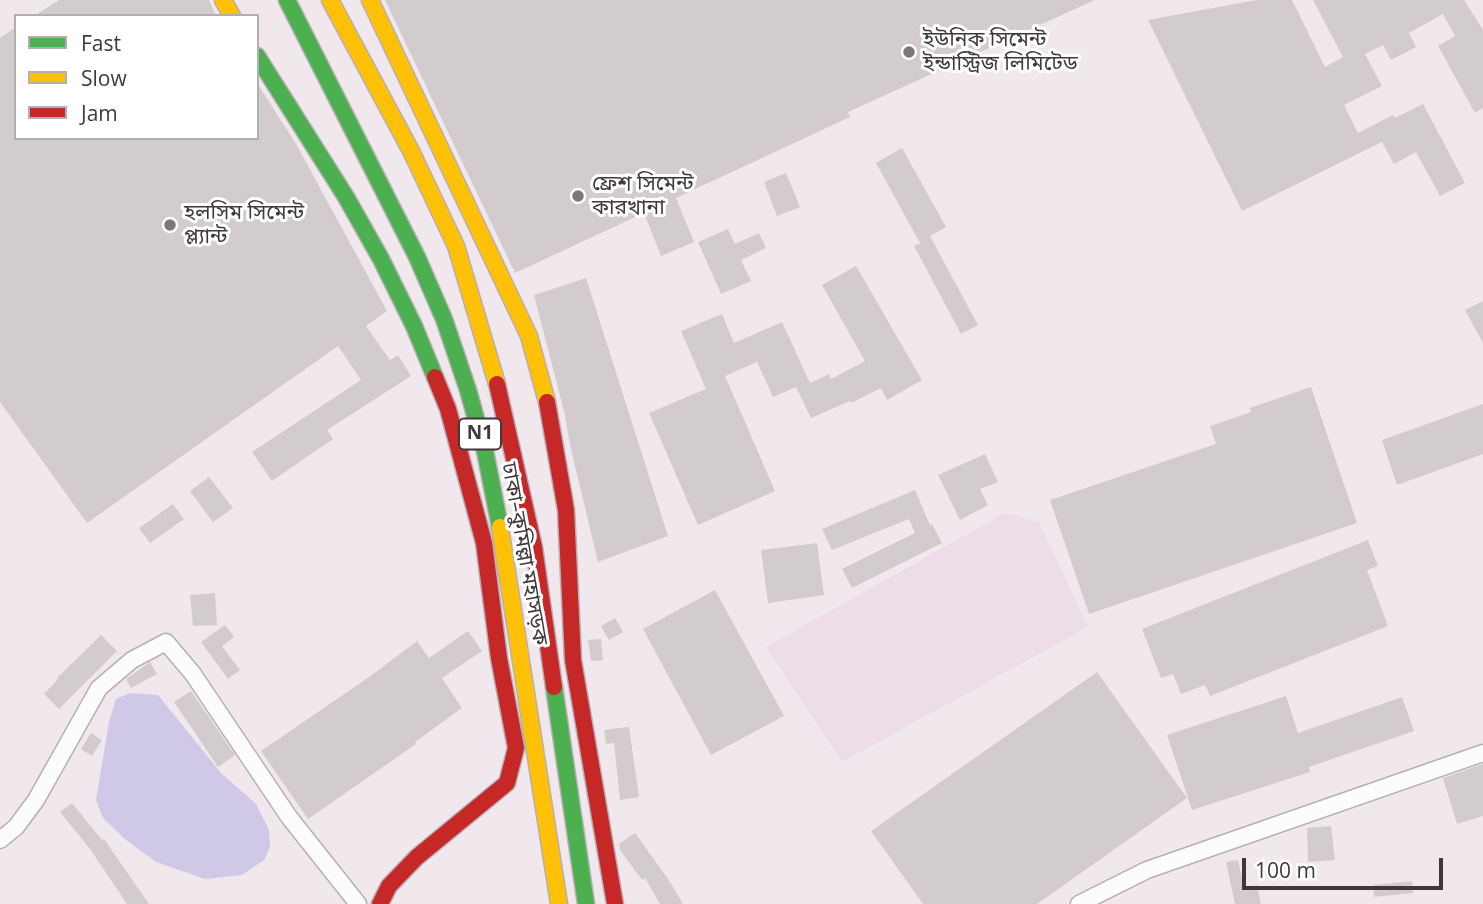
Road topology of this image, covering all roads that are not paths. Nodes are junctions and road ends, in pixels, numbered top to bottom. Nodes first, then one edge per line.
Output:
1 (287, 0) edge
2 (330, 0) edge
3 (370, 0) edge
4 (259, 59) edge
5 (1483, 753) edge
6 (0, 840) edge
7 (358, 904) edge
8 (380, 904) edge
9 (559, 904) edge
10 (586, 904) edge
11 (615, 904) edge
12 (1079, 904) edge

1 - 9 main road, ঢাকা–কুমিল্লা মহাসড়ক / N1
2 - 10 main road, ঢাকা–কুমিল্লা মহাসড়ক / N1
3 - 11 main road
4 - 8 main road
5 - 12 street
6 - 7 street

